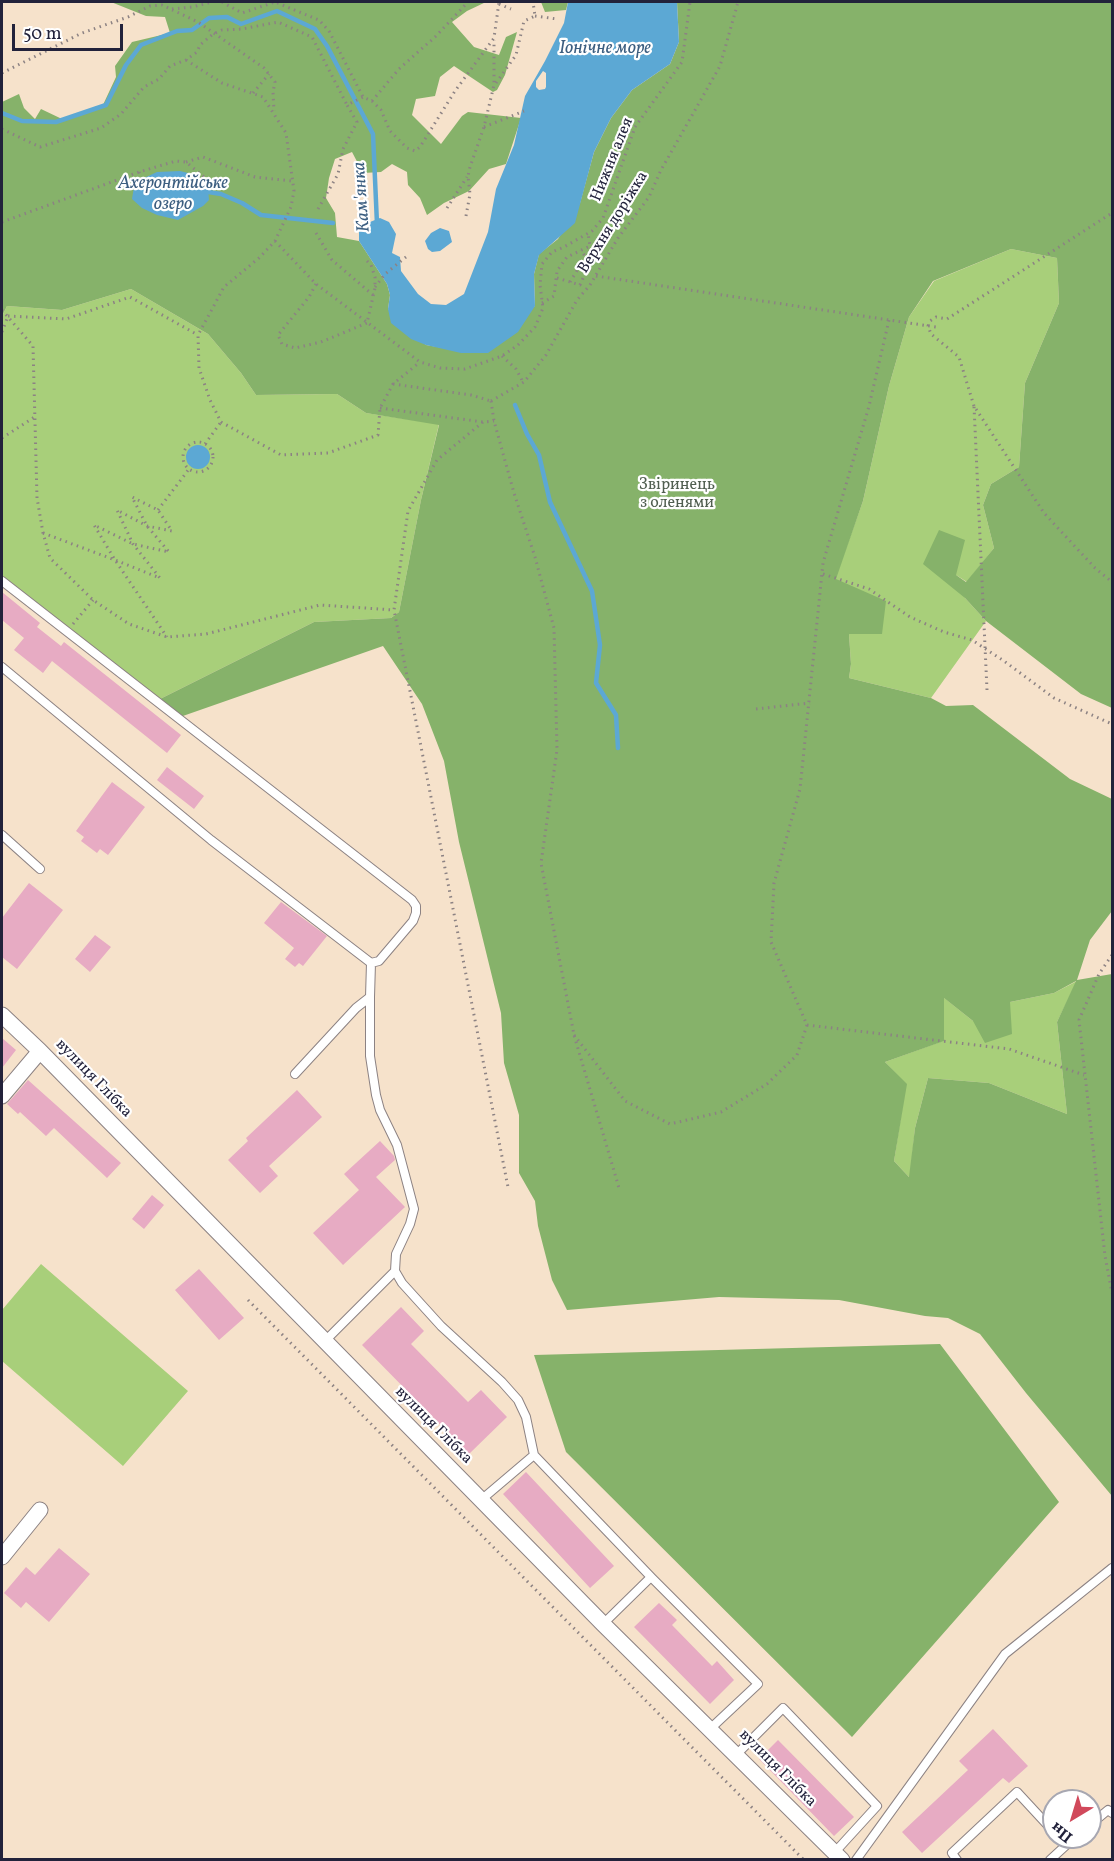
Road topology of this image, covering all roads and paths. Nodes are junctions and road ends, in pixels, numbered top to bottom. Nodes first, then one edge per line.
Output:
1 (212, 2) edge
2 (222, 2) edge
3 (468, 2) edge
4 (533, 2) edge
5 (690, 2) edge
6 (738, 2) edge
7 (163, 3) edge
8 (499, 3) edge
9 (170, 9) junction
10 (511, 9) dead end
11 (535, 16) junction
12 (557, 19) dead end
13 (213, 34) junction
14 (494, 38) junction
15 (186, 60) junction
16 (2, 73) edge
17 (268, 74) junction
18 (494, 85) junction
19 (253, 93) junction
20 (363, 97) junction
21 (372, 101) junction
22 (348, 104) junction
23 (524, 111) dead end
24 (274, 114) junction
25 (484, 127) junction
26 (2, 129) edge
27 (186, 162) junction
28 (139, 172) junction
29 (468, 176) junction
30 (142, 179) dead end
31 (292, 181) junction
32 (214, 185) dead end
33 (447, 208) dead end
34 (318, 209) dead end
35 (1113, 213) edge
36 (466, 216) dead end
37 (2, 222) edge
38 (316, 233) dead end
39 (588, 233) junction
40 (275, 241) junction
41 (581, 250) junction
42 (406, 257) dead end
43 (367, 261) dead end
44 (588, 261) junction
45 (591, 269) junction
46 (596, 274) junction
47 (556, 280) junction
48 (570, 282) junction
49 (581, 282) junction
50 (316, 284) junction
51 (590, 285) junction
52 (375, 288) junction
53 (373, 295) junction
54 (542, 303) junction
55 (2, 310) edge
56 (8, 316) junction
57 (889, 320) junction
58 (367, 323) junction
59 (928, 326) junction
60 (936, 327) dead end
61 (2, 332) edge
62 (198, 335) junction
63 (502, 356) junction
64 (420, 362) junction
65 (524, 382) junction
66 (393, 384) junction
67 (445, 391) junction
68 (443, 397) dead end
69 (492, 401) junction
70 (974, 406) junction
71 (380, 408) junction
72 (36, 416) junction
73 (494, 421) junction
74 (221, 422) junction
75 (483, 422) junction
76 (2, 438) edge
77 (205, 444) junction
78 (189, 470) junction
79 (158, 510) junction
80 (147, 526) junction
81 (43, 533) junction
82 (133, 544) junction
83 (115, 560) junction
84 (823, 574) junction
85 (2, 581) edge
86 (1113, 582) edge
87 (93, 600) junction
88 (394, 610) junction
89 (66, 633) junction
90 (167, 637) junction
91 (985, 649) junction
92 (2, 667) edge
93 (987, 690) dead end
94 (810, 703) junction
95 (756, 709) dead end
96 (1113, 724) edge
97 (2, 836) edge
98 (40, 869) dead end
99 (1113, 955) edge
100 (371, 963) junction
101 (370, 997) junction
102 (2, 1015) edge
103 (807, 1024) junction
104 (574, 1035) junction
105 (40, 1051) junction
106 (295, 1074) dead end
107 (1084, 1075) junction
108 (2, 1096) edge
109 (508, 1187) dead end
110 (619, 1188) dead end
111 (395, 1271) junction
112 (1113, 1293) edge
113 (248, 1300) dead end
114 (325, 1341) junction
115 (534, 1455) junction
116 (481, 1500) junction
117 (40, 1510) dead end
118 (2, 1557) edge
119 (1113, 1568) edge
120 (651, 1577) junction
121 (603, 1624) junction
122 (710, 1729) junction
123 (736, 1755) junction
124 (1042, 1819) edge
125 (1061, 1849) edge
126 (838, 1856) edge
127 (804, 1860) edge
128 (856, 1860) edge
129 (957, 1860) edge
130 (1050, 1860) edge

1 - 9 path
2 - 20 path
3 - 21 path
4 - 11 path
5 - 39 path, Нижня алея
6 - 46 path, Верхня доріжка
7 - 9 path
7 - 16 path
8 - 10 path
8 - 14 path
9 - 13 path
11 - 12 path
11 - 18 path
13 - 15 path
13 - 17 path
13 - 22 path
14 - 18 path
14 - 21 path
15 - 19 path
15 - 26 path
17 - 19 path
17 - 24 path
18 - 25 path
19 - 24 path
20 - 21 path
20 - 22 path
22 - 34 path
23 - 25 path
24 - 31 path
25 - 29 path
27 - 28 path
27 - 31 path
27 - 32 path
28 - 30 path
28 - 37 path
29 - 33 path
29 - 36 path
31 - 40 path
35 - 59 path
38 - 53 path
39 - 41 path
39 - 54 path, Нижня алея
40 - 50 path, Нижня алея
40 - 62 path
41 - 44 path
41 - 47 path
42 - 52 path
43 - 52 path
44 - 45 path
44 - 48 path
45 - 46 path
45 - 49 path
46 - 51 path, Верхня доріжка
46 - 57 path
47 - 48 path
47 - 54 path
48 - 49 path
49 - 51 path
50 - 58 path, Нижня алея
50 - 58 path
51 - 65 path, Верхня доріжка
52 - 53 path
53 - 58 path
54 - 63 path, Нижня алея
55 - 56 path
56 - 61 path
56 - 62 path
56 - 72 path
57 - 59 path
57 - 84 path
58 - 64 path, Нижня алея
59 - 60 path
59 - 70 path
62 - 74 path
63 - 64 path, Нижня алея
63 - 65 path
64 - 66 path
65 - 69 path, Верхня доріжка
66 - 67 path
66 - 71 path
67 - 68 path
67 - 69 path
69 - 73 path
70 - 86 path
70 - 91 path
71 - 74 path
71 - 75 path
72 - 76 path
72 - 81 path
73 - 75 path
73 - 104 path
74 - 77 path
75 - 88 path
77 - 78 path
77 - 78 path
78 - 79 path
79 - 80 path
79 - 80 path
80 - 82 path
80 - 82 path
81 - 83 path
81 - 87 path
82 - 83 path
82 - 83 path
83 - 90 path
84 - 91 path
84 - 94 path
85 - 89 lane
87 - 89 path
87 - 90 path
88 - 90 path
88 - 109 path
89 - 100 lane
91 - 93 path
91 - 96 path
92 - 100 lane
94 - 95 path
94 - 103 path
97 - 98 lane
99 - 107 path
100 - 101 lane
101 - 106 lane
101 - 111 lane
102 - 105 street, вулиця Глібка
103 - 104 path
103 - 107 path
104 - 110 path
105 - 108 street
105 - 114 street, вулиця Глібка
107 - 112 path
111 - 114 lane
111 - 115 lane
113 - 127 path
114 - 116 street, вулиця Глібка
115 - 116 lane
115 - 120 lane
116 - 121 street, вулиця Глібка
117 - 118 street
119 - 128 lane
120 - 121 lane
120 - 122 lane
121 - 122 street, вулиця Глібка
122 - 123 street, вулиця Глібка
123 - 126 street, вулиця Глібка
123 - 126 lane
124 - 129 lane
125 - 130 lane

